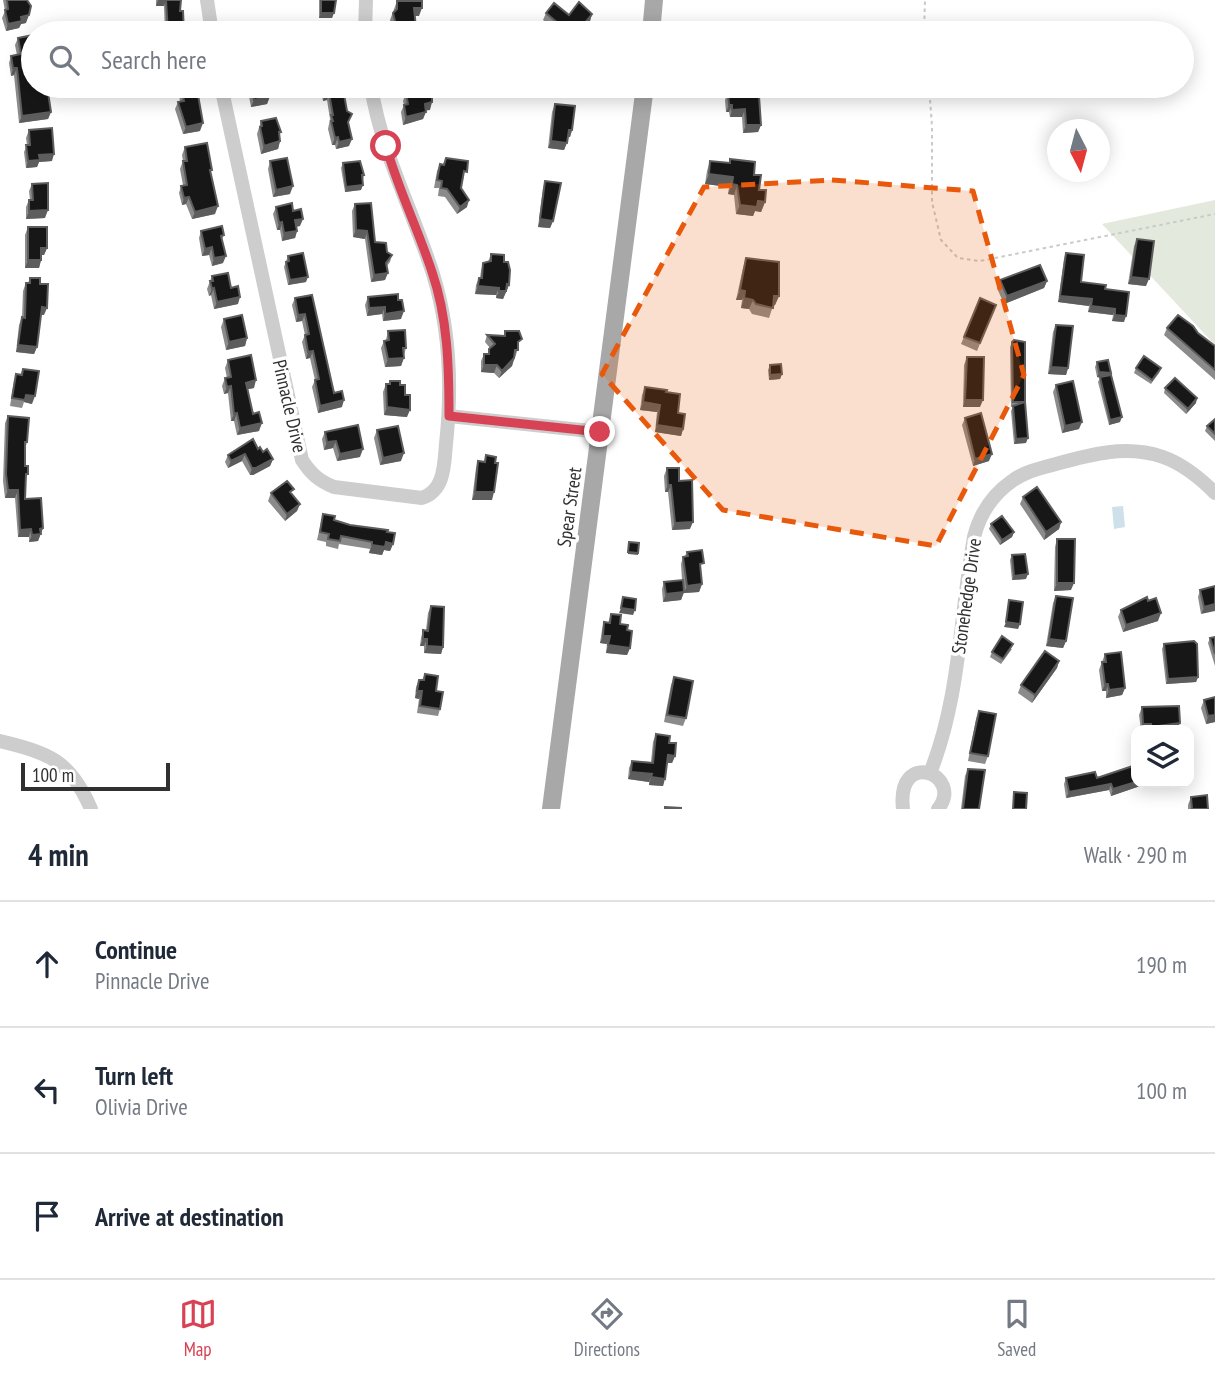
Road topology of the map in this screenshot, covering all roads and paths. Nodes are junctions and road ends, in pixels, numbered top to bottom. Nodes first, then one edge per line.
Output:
1 (207, 0) edge
2 (366, 0) edge
3 (654, 0) edge
4 (925, 0) edge
5 (210, 21) edge
6 (365, 21) edge
7 (651, 21) edge
8 (924, 21) edge
9 (224, 98) edge
10 (374, 98) edge
11 (643, 98) edge
12 (930, 98) edge
13 (1215, 214) edge
14 (449, 416) junction
15 (600, 432) junction
16 (1215, 493) edge
17 (0, 741) edge
18 (930, 773) junction
19 (91, 809) edge
20 (551, 809) edge
21 (903, 809) edge
22 (938, 809) edge

1 - 5 street
2 - 6 street
3 - 7 main road
4 - 8 path
9 - 14 street, Pinnacle Drive
10 - 14 street, Pinnacle Drive
11 - 15 main road, Spear Street
12 - 13 path
14 - 15 street
15 - 20 main road, Spear Street
16 - 18 street, Stonehedge Drive
17 - 19 street
18 - 21 street
18 - 22 street

